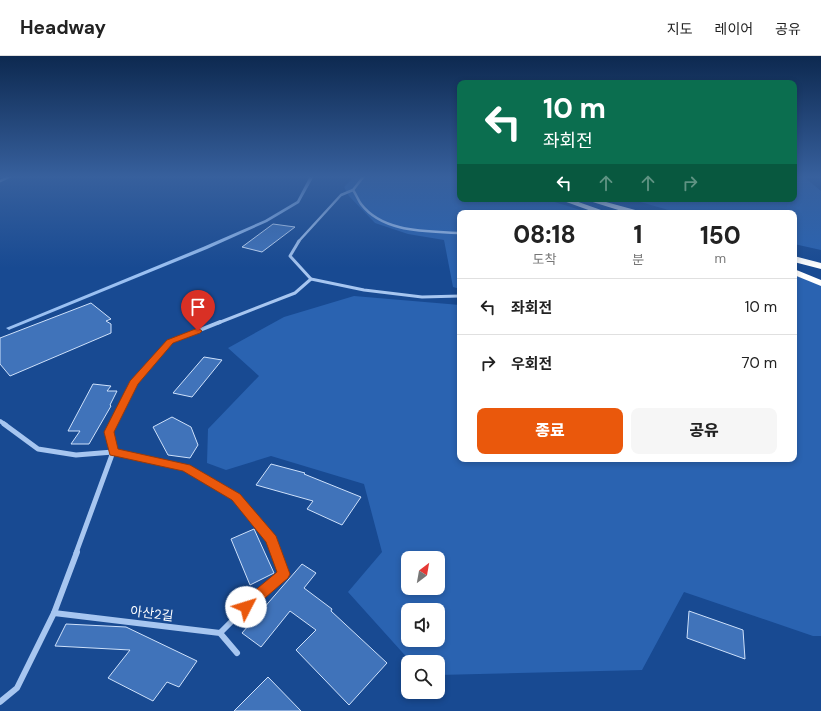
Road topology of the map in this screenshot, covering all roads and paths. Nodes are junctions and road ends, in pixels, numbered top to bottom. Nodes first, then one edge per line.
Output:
1 (331, 207) edge
2 (365, 207) edge
3 (587, 207) edge
4 (613, 207) edge
5 (599, 210) edge
6 (626, 210) edge
7 (457, 233) edge
8 (797, 256) edge
9 (797, 260) edge
10 (821, 261) edge
11 (821, 266) edge
12 (797, 269) edge
13 (797, 273) edge
14 (821, 276) edge
15 (311, 279) junction
16 (821, 283) edge
17 (457, 296) edge
18 (0, 421) edge
19 (114, 452) junction
20 (54, 613) junction
21 (220, 633) junction
22 (237, 653) dead end
23 (0, 702) edge

1 - 15 street
2 - 7 street
3 - 5 highway
4 - 6 highway
8 - 10 highway
9 - 11 highway
12 - 14 highway
13 - 16 highway
15 - 17 street
15 - 19 street
18 - 19 street
19 - 20 street
19 - 21 street
20 - 21 street, 아산2길
20 - 23 street
21 - 22 street

